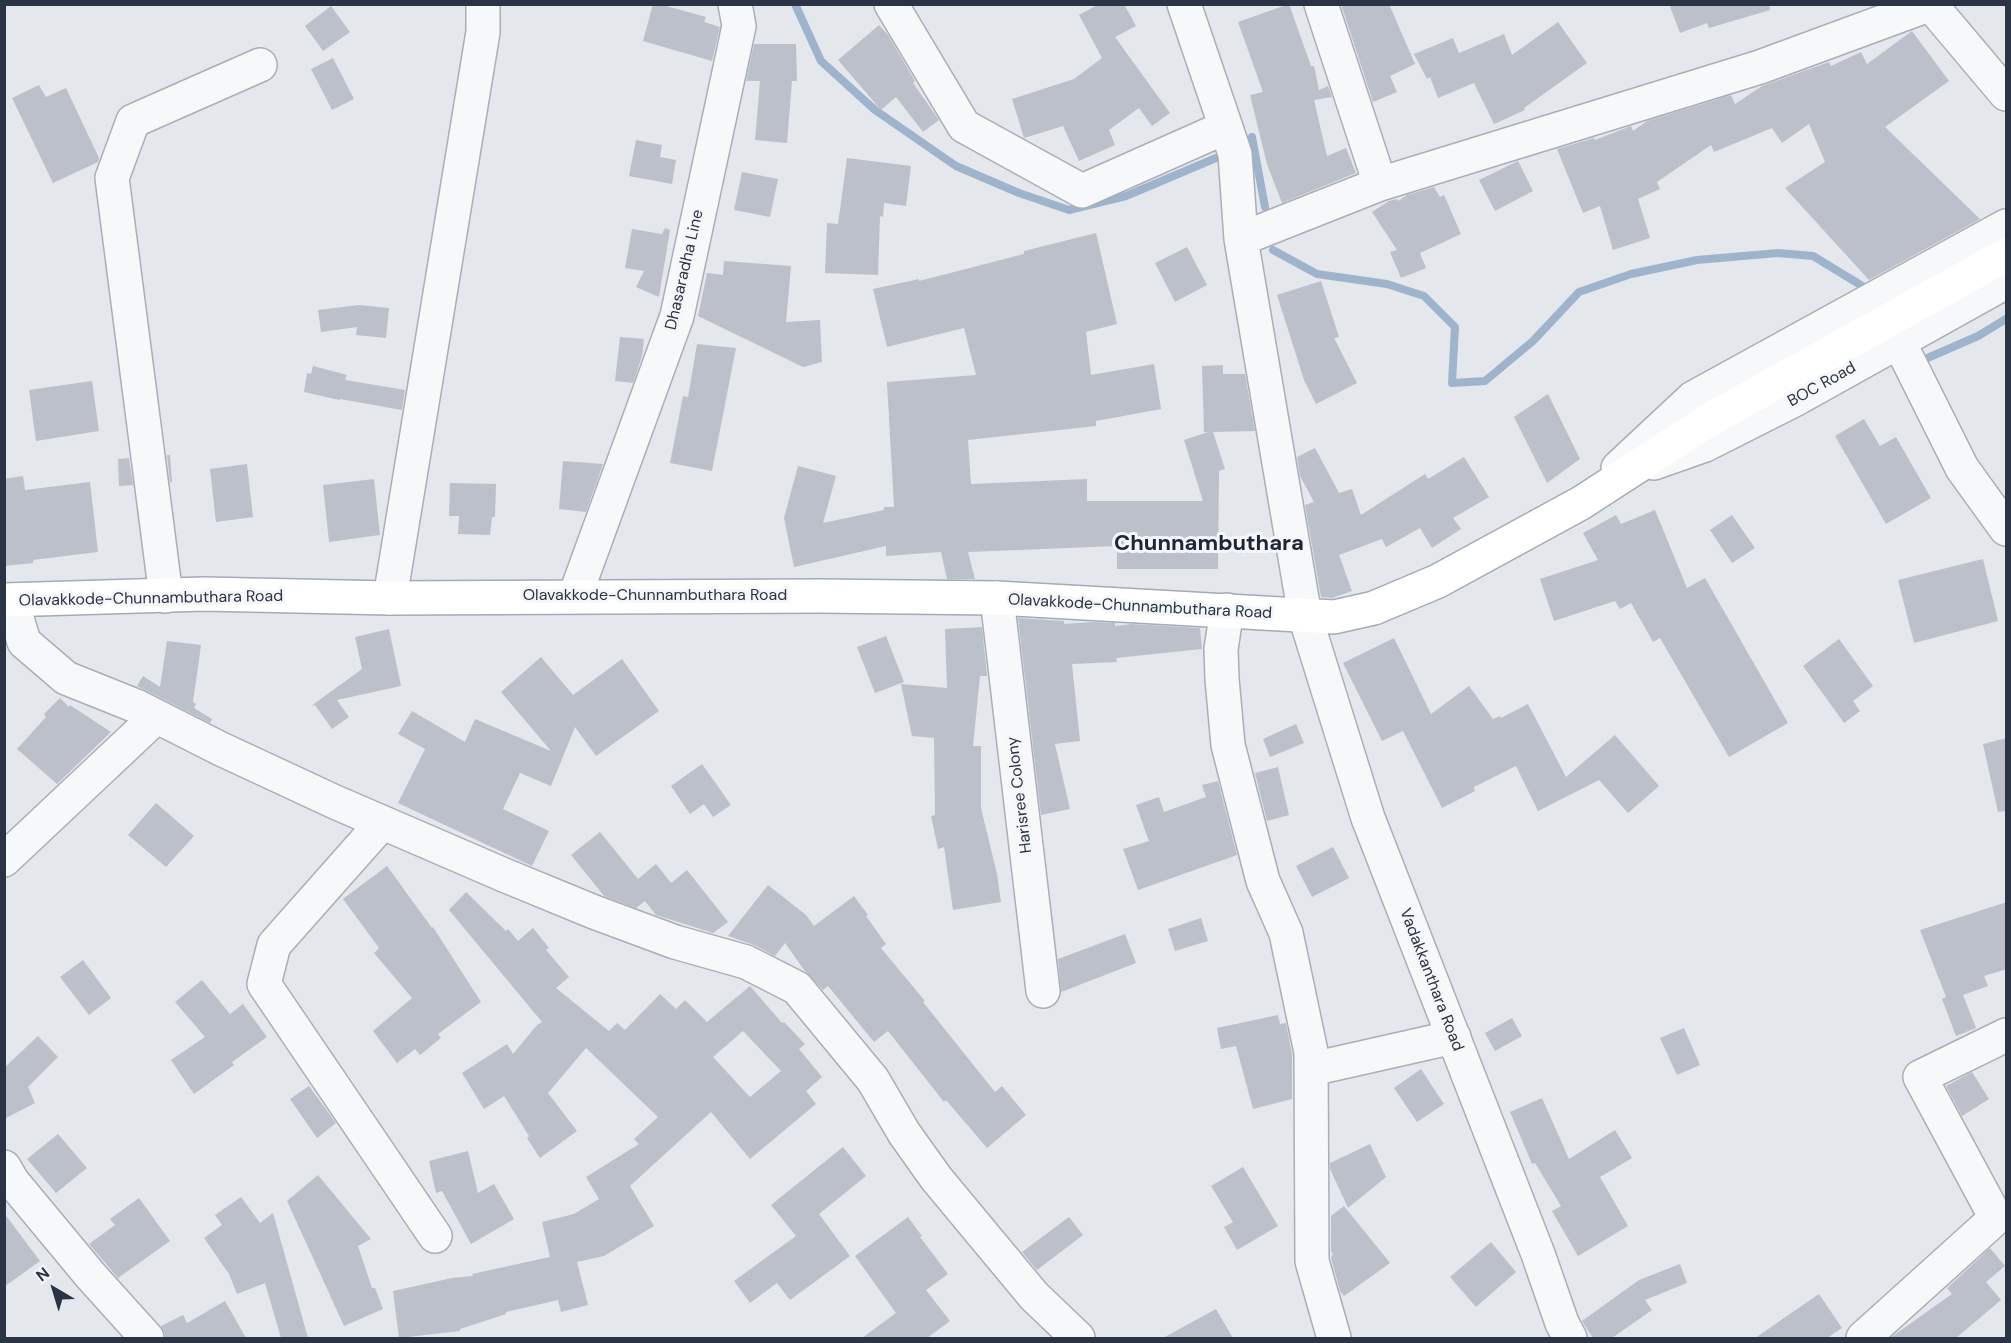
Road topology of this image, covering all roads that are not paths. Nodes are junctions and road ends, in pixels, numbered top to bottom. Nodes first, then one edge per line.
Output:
1 (483, 4) edge
2 (735, 4) edge
3 (891, 4) edge
4 (1321, 4) edge
5 (1186, 5) edge
6 (1931, 5) edge
7 (260, 65) dead end
8 (2007, 94) edge
9 (1226, 127) junction
10 (1380, 184) junction
11 (2007, 226) edge
12 (1241, 239) junction
13 (2007, 255) edge
14 (2007, 282) edge
15 (1899, 342) junction
16 (1630, 471) junction
17 (1581, 503) junction
18 (2007, 529) edge
19 (166, 596) junction
20 (575, 596) junction
21 (390, 598) junction
22 (997, 598) junction
23 (8, 601) edge
24 (1227, 610) junction
25 (1305, 616) junction
26 (156, 717) junction
27 (382, 823) junction
28 (4, 860) edge
29 (1043, 991) dead end
30 (2007, 1035) edge
31 (1454, 1037) junction
32 (1312, 1069) junction
33 (4, 1167) edge
34 (435, 1236) dead end
35 (147, 1338) edge
36 (1078, 1338) edge
37 (1334, 1338) edge
38 (1570, 1338) edge
39 (1863, 1338) edge

1 - 21 street
2 - 20 street, Dhasaradha Line
3 - 9 street
4 - 10 street
5 - 9 street, Vadakkanthara Road
6 - 8 street
6 - 10 street
7 - 19 street
9 - 12 street, Vadakkanthara Road
10 - 12 street
11 - 17 street
12 - 25 street, Vadakkanthara Road
13 - 16 main road, Olavakkode-Chunnambuthara Road
14 - 15 street, BOC Road
15 - 16 street, BOC Road
15 - 18 street
16 - 17 main road, Olavakkode-Chunnambuthara Road
17 - 25 main road, Olavakkode-Chunnambuthara Road
19 - 21 main road, Olavakkode-Chunnambuthara Road
19 - 23 main road, Olavakkode-Chunnambuthara Road
20 - 21 main road, Olavakkode-Chunnambuthara Road
20 - 22 main road, Olavakkode-Chunnambuthara Road
22 - 24 main road, Olavakkode-Chunnambuthara Road
22 - 29 street, Harisree Colony
23 - 26 street
24 - 25 main road, Olavakkode-Chunnambuthara Road
24 - 32 street
25 - 31 street, Vadakkanthara Road
26 - 27 street
26 - 28 street
27 - 34 street
27 - 36 street
30 - 39 street
31 - 32 street
31 - 38 street, Vadakkanthara Road
32 - 37 street
33 - 35 street

